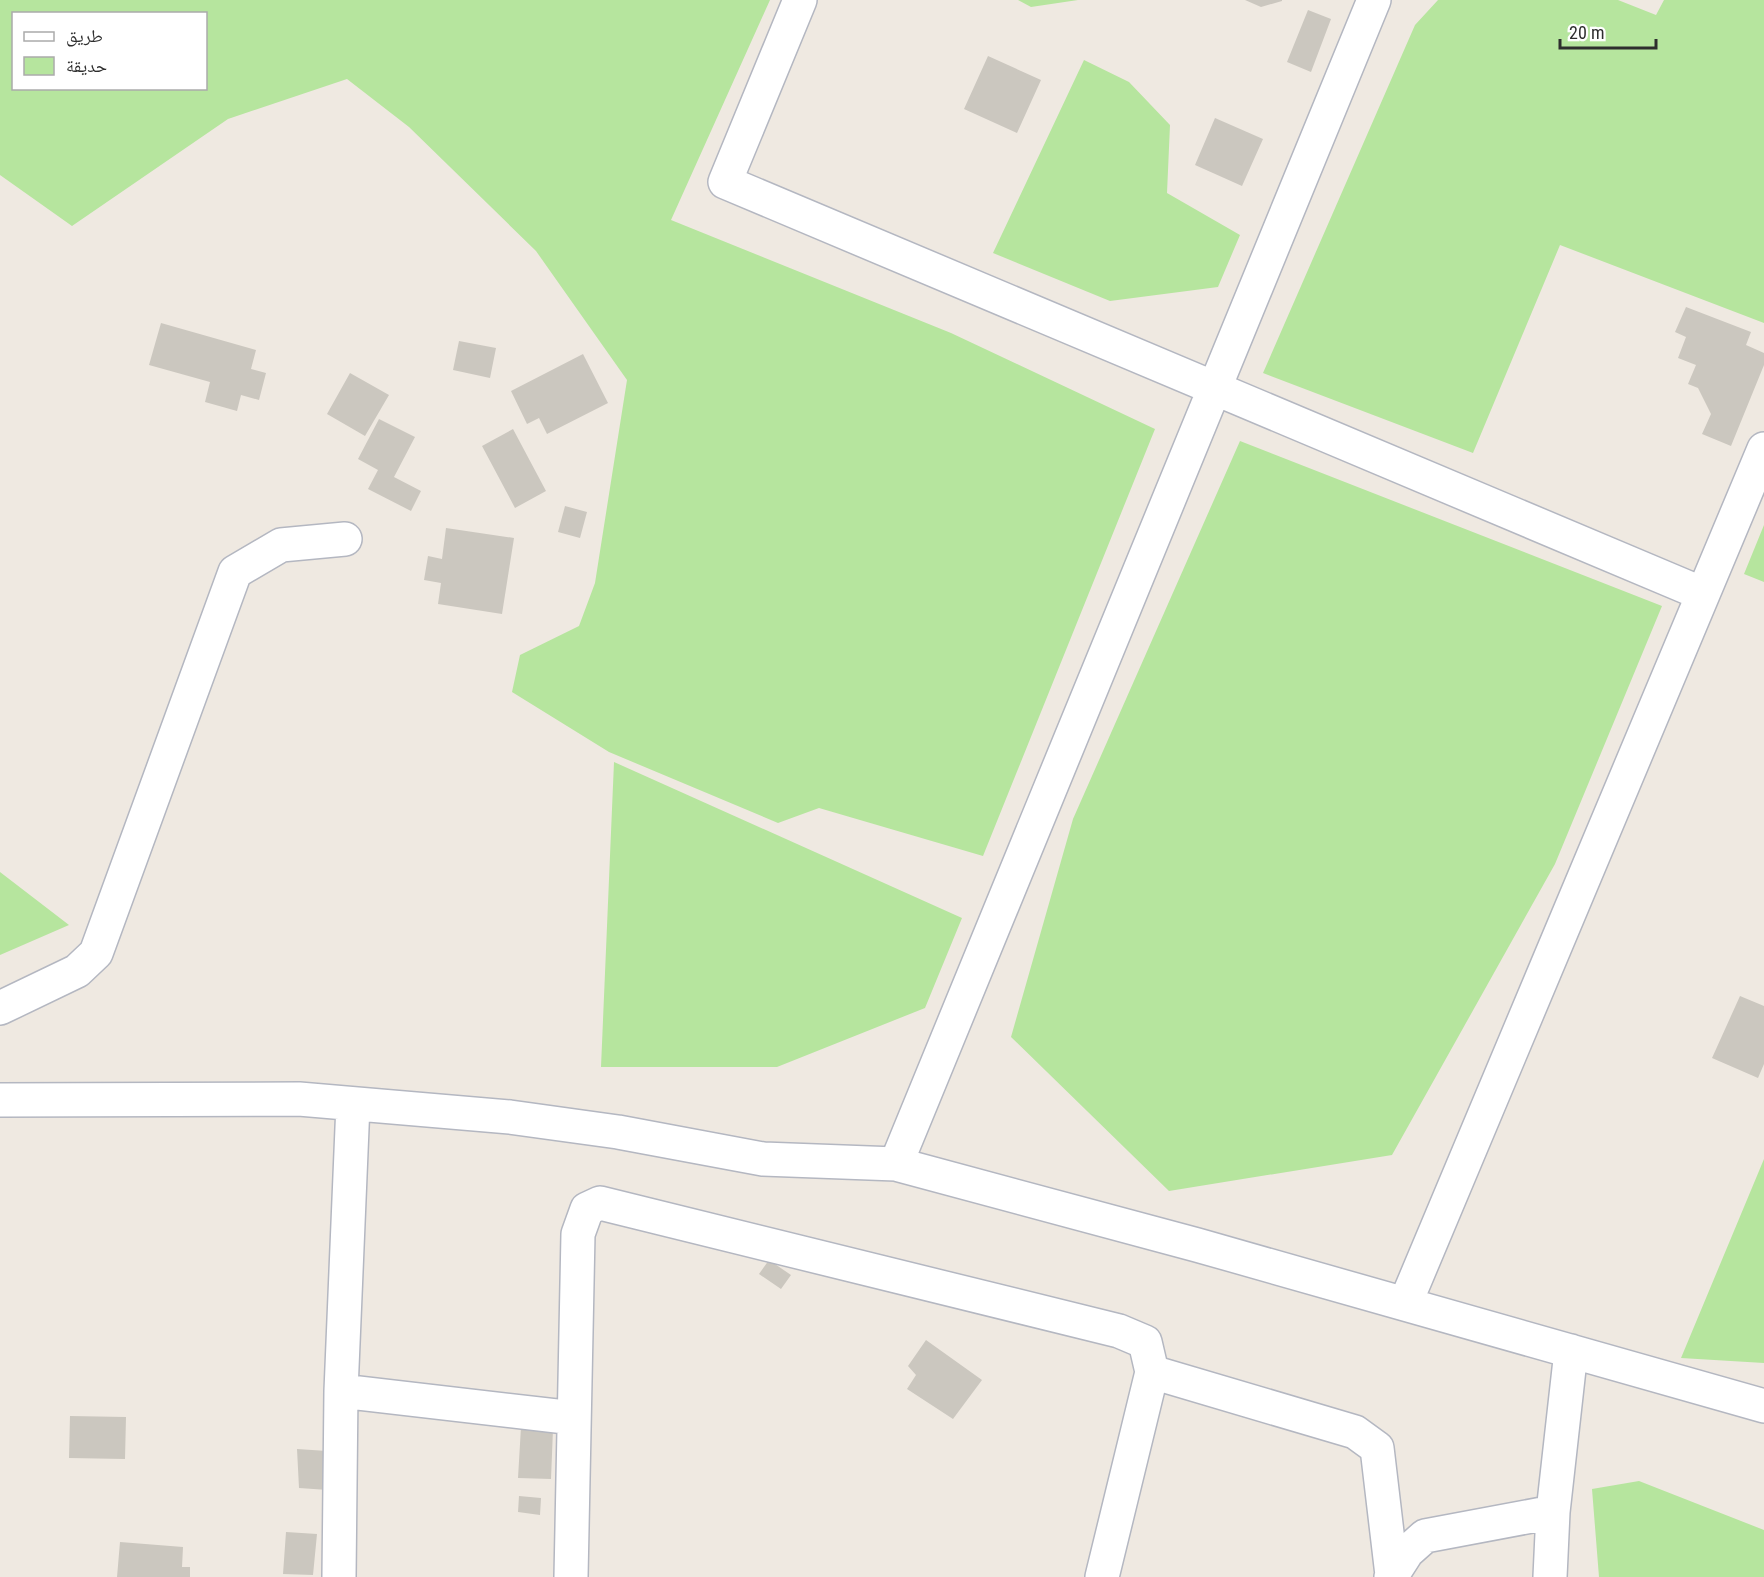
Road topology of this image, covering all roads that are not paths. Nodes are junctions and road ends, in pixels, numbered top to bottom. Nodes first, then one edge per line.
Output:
1 (800, 0) edge
2 (1374, 0) edge
3 (1214, 387) junction
4 (1764, 449) edge
5 (345, 539) dead end
6 (1703, 594) junction
7 (0, 1008) edge
8 (0, 1100) edge
9 (353, 1104) junction
10 (896, 1164) junction
11 (1405, 1304) junction
12 (1571, 1351) junction
13 (1152, 1372) junction
14 (341, 1391) junction
15 (1764, 1406) edge
16 (574, 1418) junction
17 (1553, 1512) junction
18 (1392, 1576) edge
19 (339, 1577) edge
20 (571, 1577) edge
21 (1102, 1577) edge
22 (1550, 1577) edge

1 - 3 street
2 - 3 street
3 - 6 street
3 - 10 street
4 - 6 street
5 - 7 street
6 - 11 street
8 - 9 street
9 - 10 street
9 - 14 street
10 - 11 street
11 - 12 street
12 - 15 street
12 - 17 street
13 - 16 street
13 - 18 street
13 - 21 street
14 - 16 street
14 - 19 street
16 - 20 street
17 - 18 street
17 - 22 street

